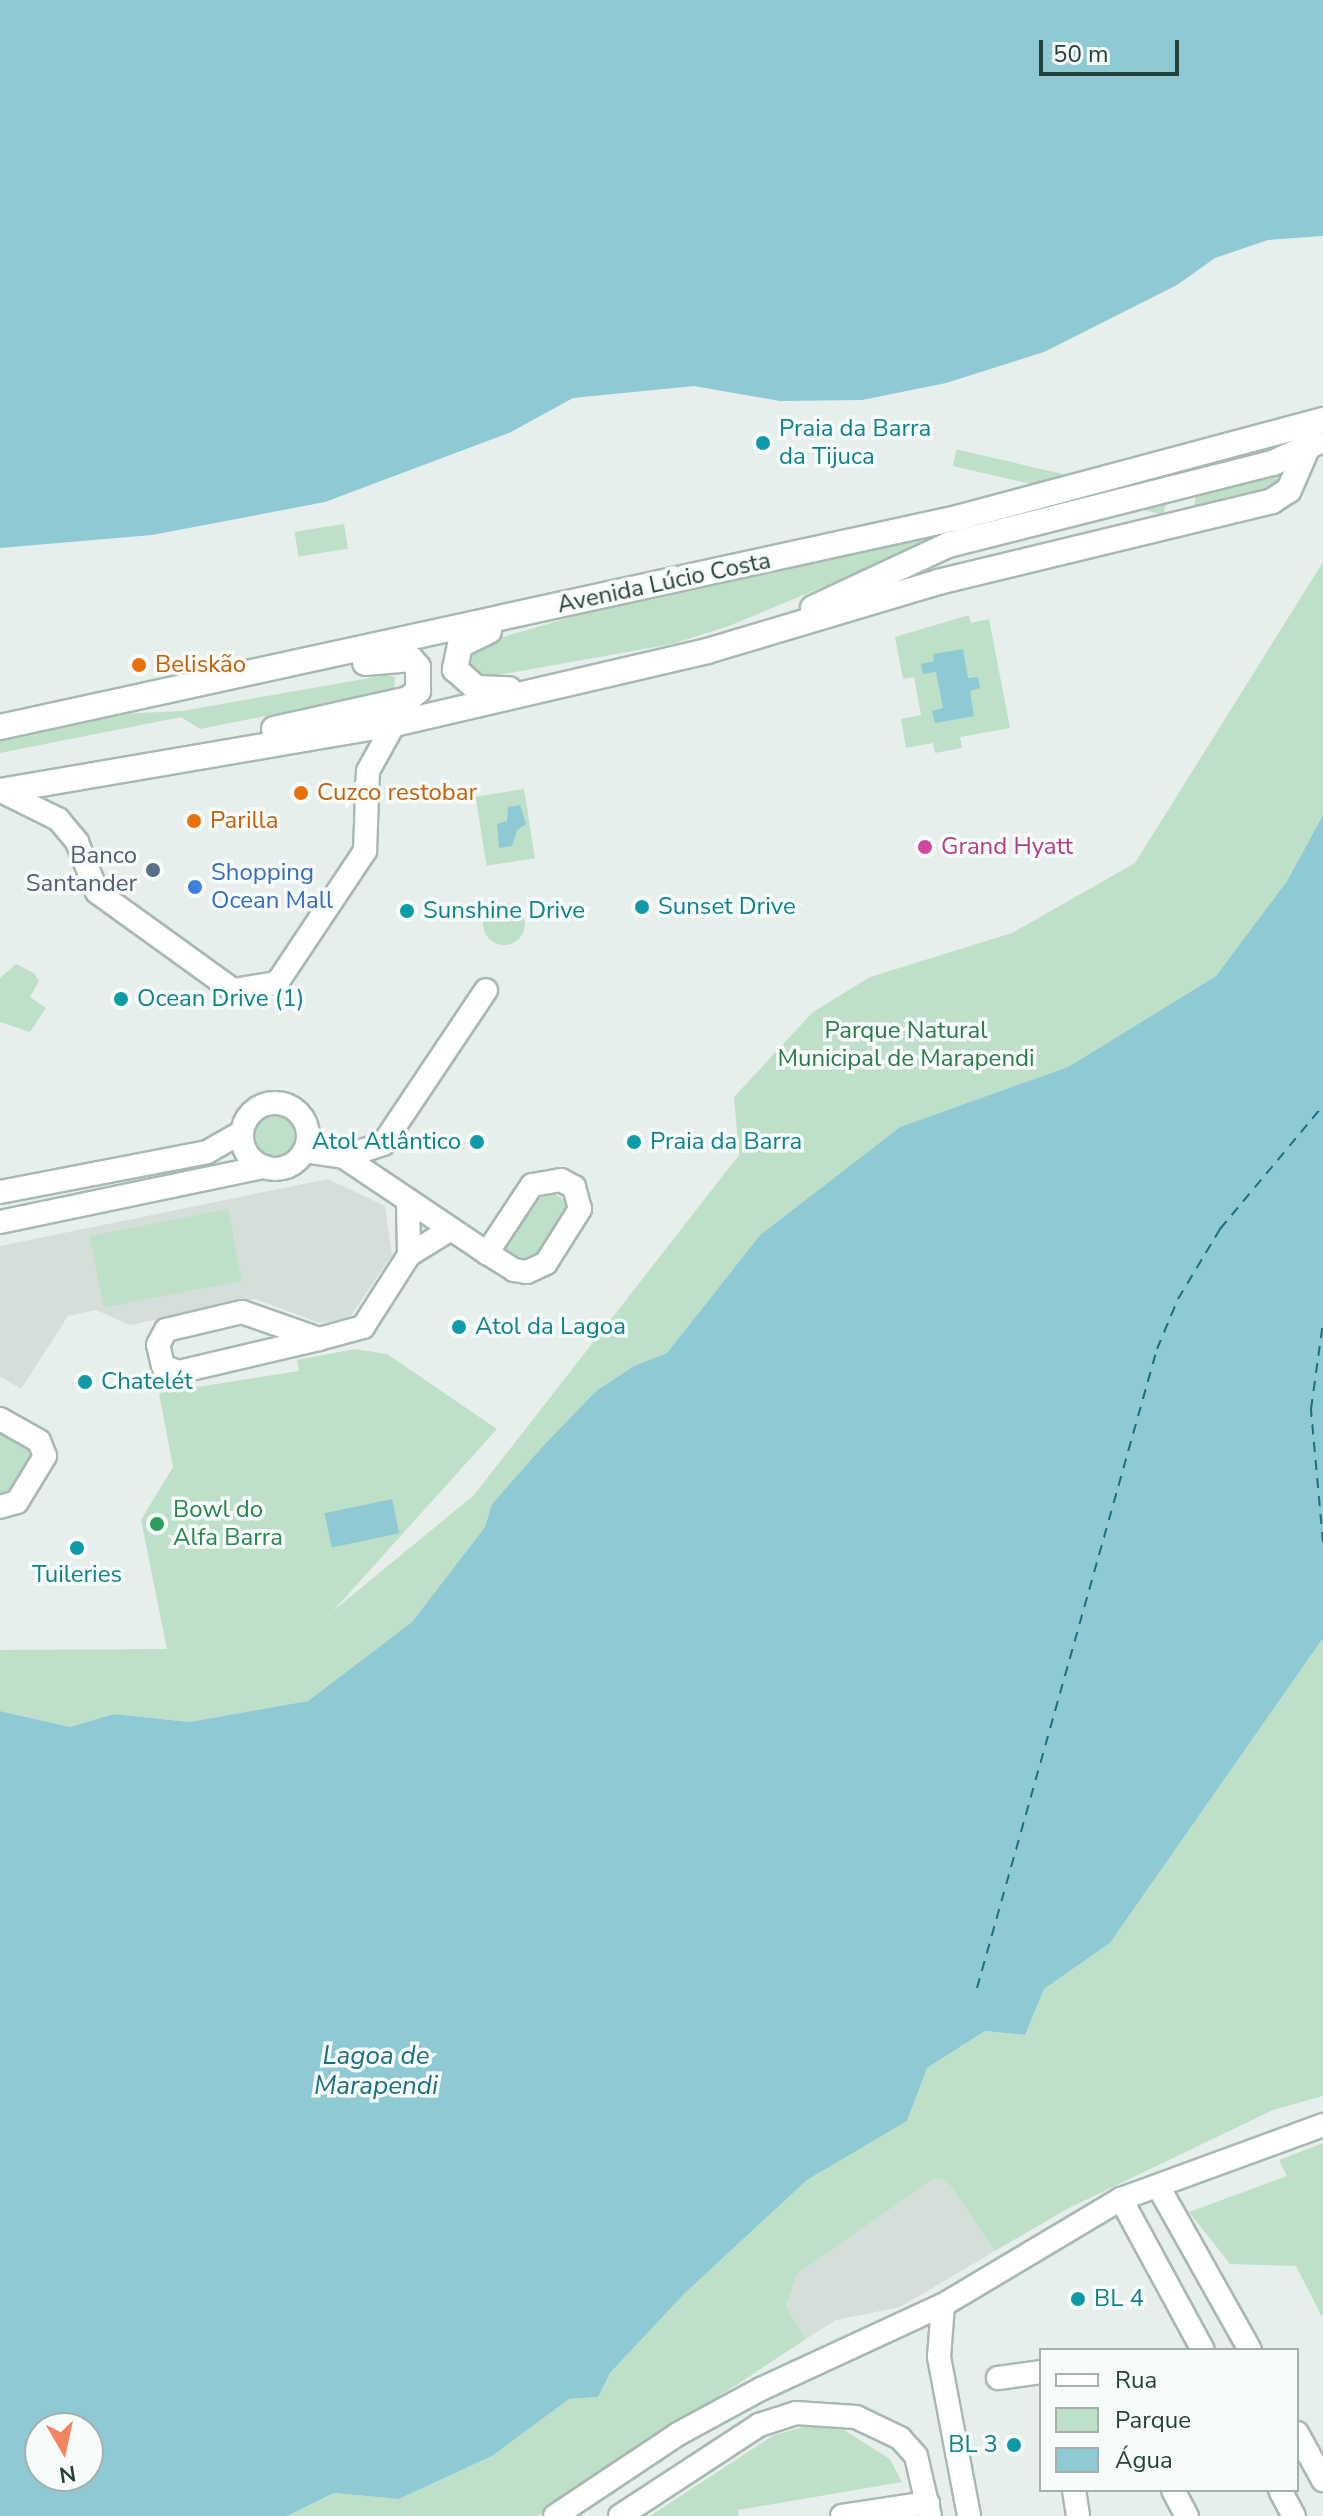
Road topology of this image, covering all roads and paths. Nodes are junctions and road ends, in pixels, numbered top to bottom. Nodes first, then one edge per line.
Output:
1 (1323, 420) edge
2 (1316, 443) edge
3 (1114, 476) junction
4 (1182, 486) junction
5 (1116, 541) junction
6 (543, 609) junction
7 (743, 642) junction
8 (245, 677) junction
9 (554, 689) junction
10 (394, 724) junction
11 (0, 727) edge
12 (58, 781) junction
13 (0, 791) edge
14 (486, 990) dead end
15 (242, 1132) junction
16 (383, 1144) junction
17 (304, 1151) junction
18 (344, 1157) junction
19 (264, 1167) junction
20 (387, 1186) junction
21 (0, 1192) edge
22 (408, 1200) junction
23 (0, 1222) edge
24 (451, 1229) junction
25 (487, 1253) junction
26 (409, 1255) junction
27 (319, 1339) junction
28 (0, 1419) edge
29 (0, 1507) edge
30 (1323, 2125) edge
31 (1158, 2186) junction
32 (1121, 2199) junction
33 (943, 2305) junction
34 (1202, 2348) edge
35 (1249, 2348) edge
36 (1039, 2372) edge
37 (998, 2378) dead end
38 (1299, 2437) edge
39 (1323, 2480) edge
40 (1074, 2492) edge
41 (1174, 2492) edge
42 (1281, 2492) edge
43 (929, 2509) edge
44 (555, 2516) edge
45 (620, 2516) edge
46 (842, 2516) edge
47 (969, 2516) edge
48 (1078, 2516) edge
49 (1187, 2516) edge
50 (1294, 2516) edge

1 - 3 main road, Avenida Lúcio Costa
2 - 4 main road
2 - 5 main road
3 - 4 main road
3 - 6 main road, Avenida Lúcio Costa
4 - 5 main road
4 - 7 main road
5 - 7 main road
6 - 8 main road, Avenida Lúcio Costa
6 - 9 main road
7 - 9 main road
8 - 11 main road, Avenida Lúcio Costa
8 - 12 main road
9 - 10 main road
10 - 12 main road
10 - 13 street
12 - 13 main road
14 - 16 street
15 - 17 street
15 - 19 street
15 - 21 street
16 - 18 street
16 - 20 street
17 - 18 street
17 - 19 street
18 - 20 street
19 - 23 street
20 - 22 street
22 - 24 street
22 - 26 street
24 - 25 street
24 - 26 street
25 - 25 street
26 - 27 street
27 - 27 street
28 - 29 street
30 - 31 street
31 - 32 street
31 - 35 street
32 - 33 street
32 - 34 street
33 - 44 street
33 - 47 street
36 - 37 street
38 - 39 street
40 - 48 street
41 - 49 street
42 - 50 street
43 - 45 street
43 - 46 street

